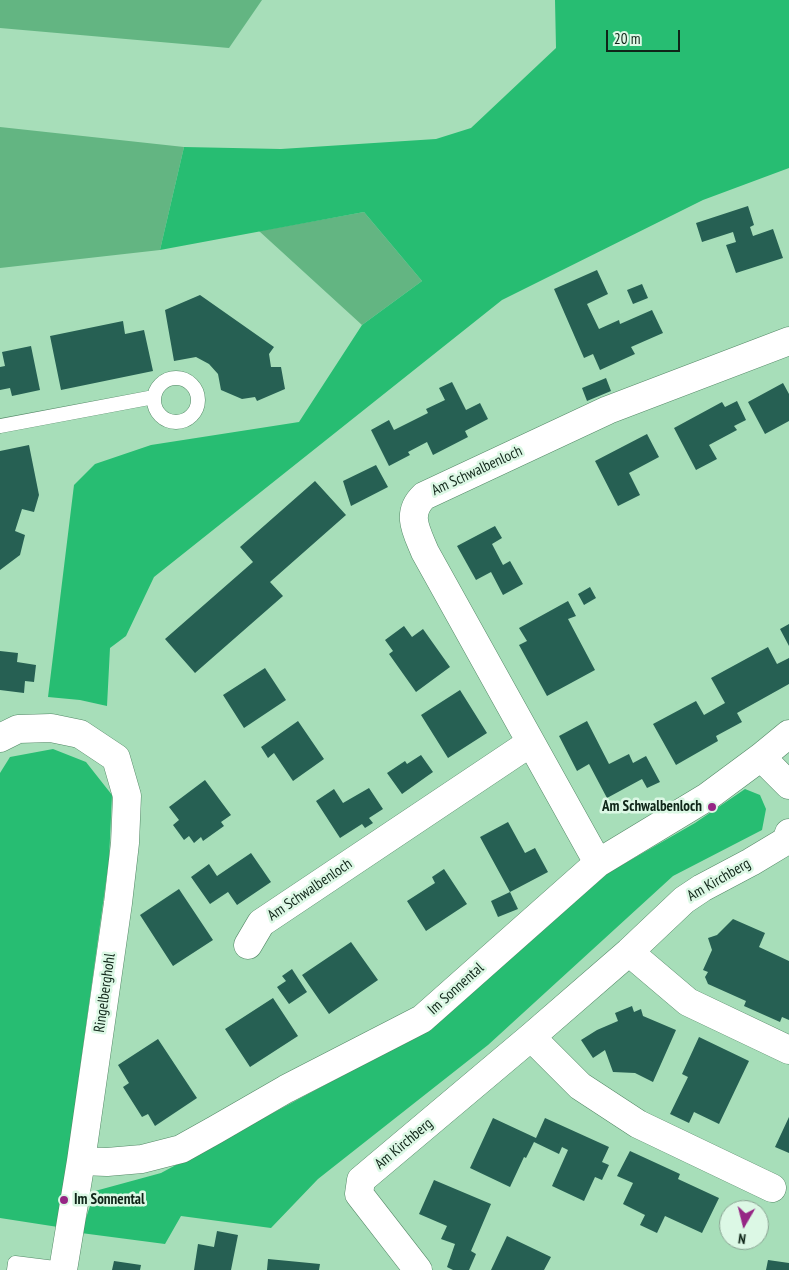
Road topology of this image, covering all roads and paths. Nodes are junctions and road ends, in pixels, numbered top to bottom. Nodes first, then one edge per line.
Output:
1 (789, 341) edge
2 (154, 397) dead end
3 (0, 426) edge
4 (789, 734) edge
5 (0, 738) edge
6 (530, 743) junction
7 (761, 757) junction
8 (789, 785) edge
9 (789, 833) edge
10 (598, 862) junction
11 (248, 945) dead end
12 (628, 952) junction
13 (531, 1038) junction
14 (789, 1050) edge
15 (81, 1161) junction
16 (772, 1188) dead end
17 (63, 1269) edge
18 (14, 1270) edge
19 (418, 1270) edge

1 - 6 street, Am Schwalbenloch
2 - 3 lane
4 - 7 street, Im Sonnental
5 - 15 street, Ringelberghohl
6 - 10 street, Am Schwalbenloch
6 - 11 street, Am Schwalbenloch
7 - 8 street
7 - 10 street, Im Sonnental
9 - 12 street, Am Kirchberg
10 - 15 street, Im Sonnental
12 - 13 street, Am Kirchberg
12 - 14 street
13 - 16 street
13 - 19 street, Am Kirchberg
15 - 17 street, Ringelberghohl
17 - 18 lane

